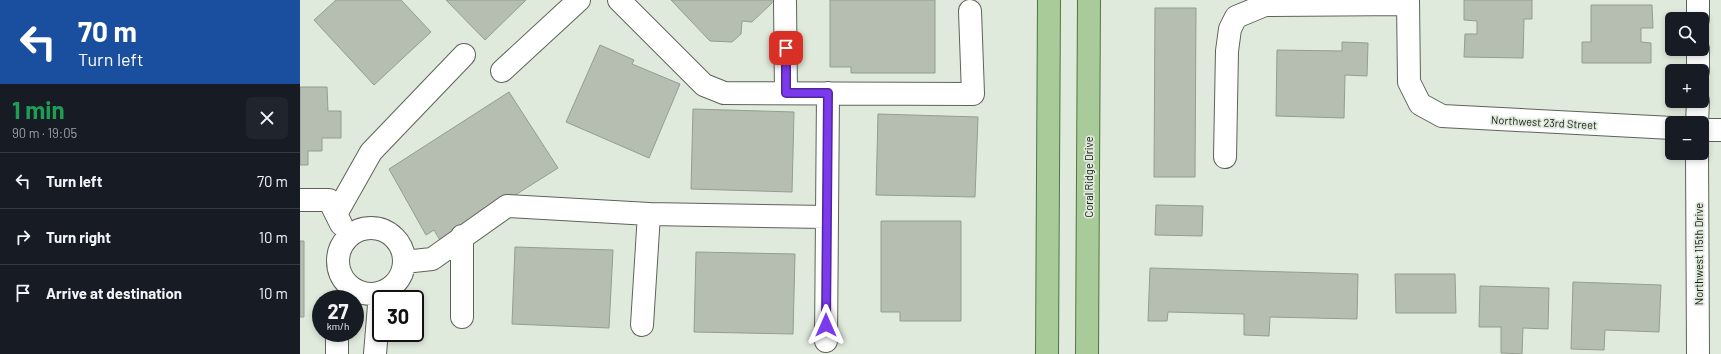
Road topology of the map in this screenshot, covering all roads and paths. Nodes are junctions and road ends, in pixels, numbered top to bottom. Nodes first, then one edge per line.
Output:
1 (579, 0) edge
2 (619, 0) edge
3 (1049, 0) edge
4 (1089, 0) edge
5 (1698, 0) edge
6 (785, 2) dead end
7 (1408, 2) edge
8 (970, 11) dead end
9 (1698, 12) edge
10 (464, 55) dead end
11 (502, 71) dead end
12 (786, 93) junction
13 (828, 93) junction
14 (1665, 128) edge
15 (1709, 130) edge
16 (1721, 130) edge
17 (1225, 157) dead end
18 (1697, 160) edge
19 (300, 200) edge
20 (336, 214) junction
21 (649, 214) junction
22 (827, 217) junction
23 (462, 236) junction
24 (348, 237) junction
25 (404, 262) junction
26 (338, 263) junction
27 (338, 290) edge
28 (387, 290) edge
29 (372, 294) edge
30 (462, 317) dead end
31 (642, 325) dead end
32 (826, 341) dead end
33 (338, 342) edge
34 (376, 342) edge
35 (337, 354) edge
36 (375, 354) edge
37 (1047, 354) edge
38 (1087, 354) edge
39 (1698, 354) edge

1 - 11 street
2 - 12 street
3 - 37 main road
4 - 38 main road, Coral Ridge Drive
5 - 9 street
6 - 12 street
7 - 14 street, Northwest 23rd Street
7 - 17 street
8 - 13 street
10 - 20 street
12 - 13 street
13 - 22 street
15 - 16 street
18 - 39 street, Northwest 115th Drive
19 - 20 street
20 - 24 street
21 - 22 street
21 - 23 street
21 - 31 street
22 - 32 street
23 - 25 street
23 - 30 street
24 - 25 street
24 - 26 street
25 - 28 street
26 - 27 street
26 - 29 street
33 - 35 street
34 - 36 street

